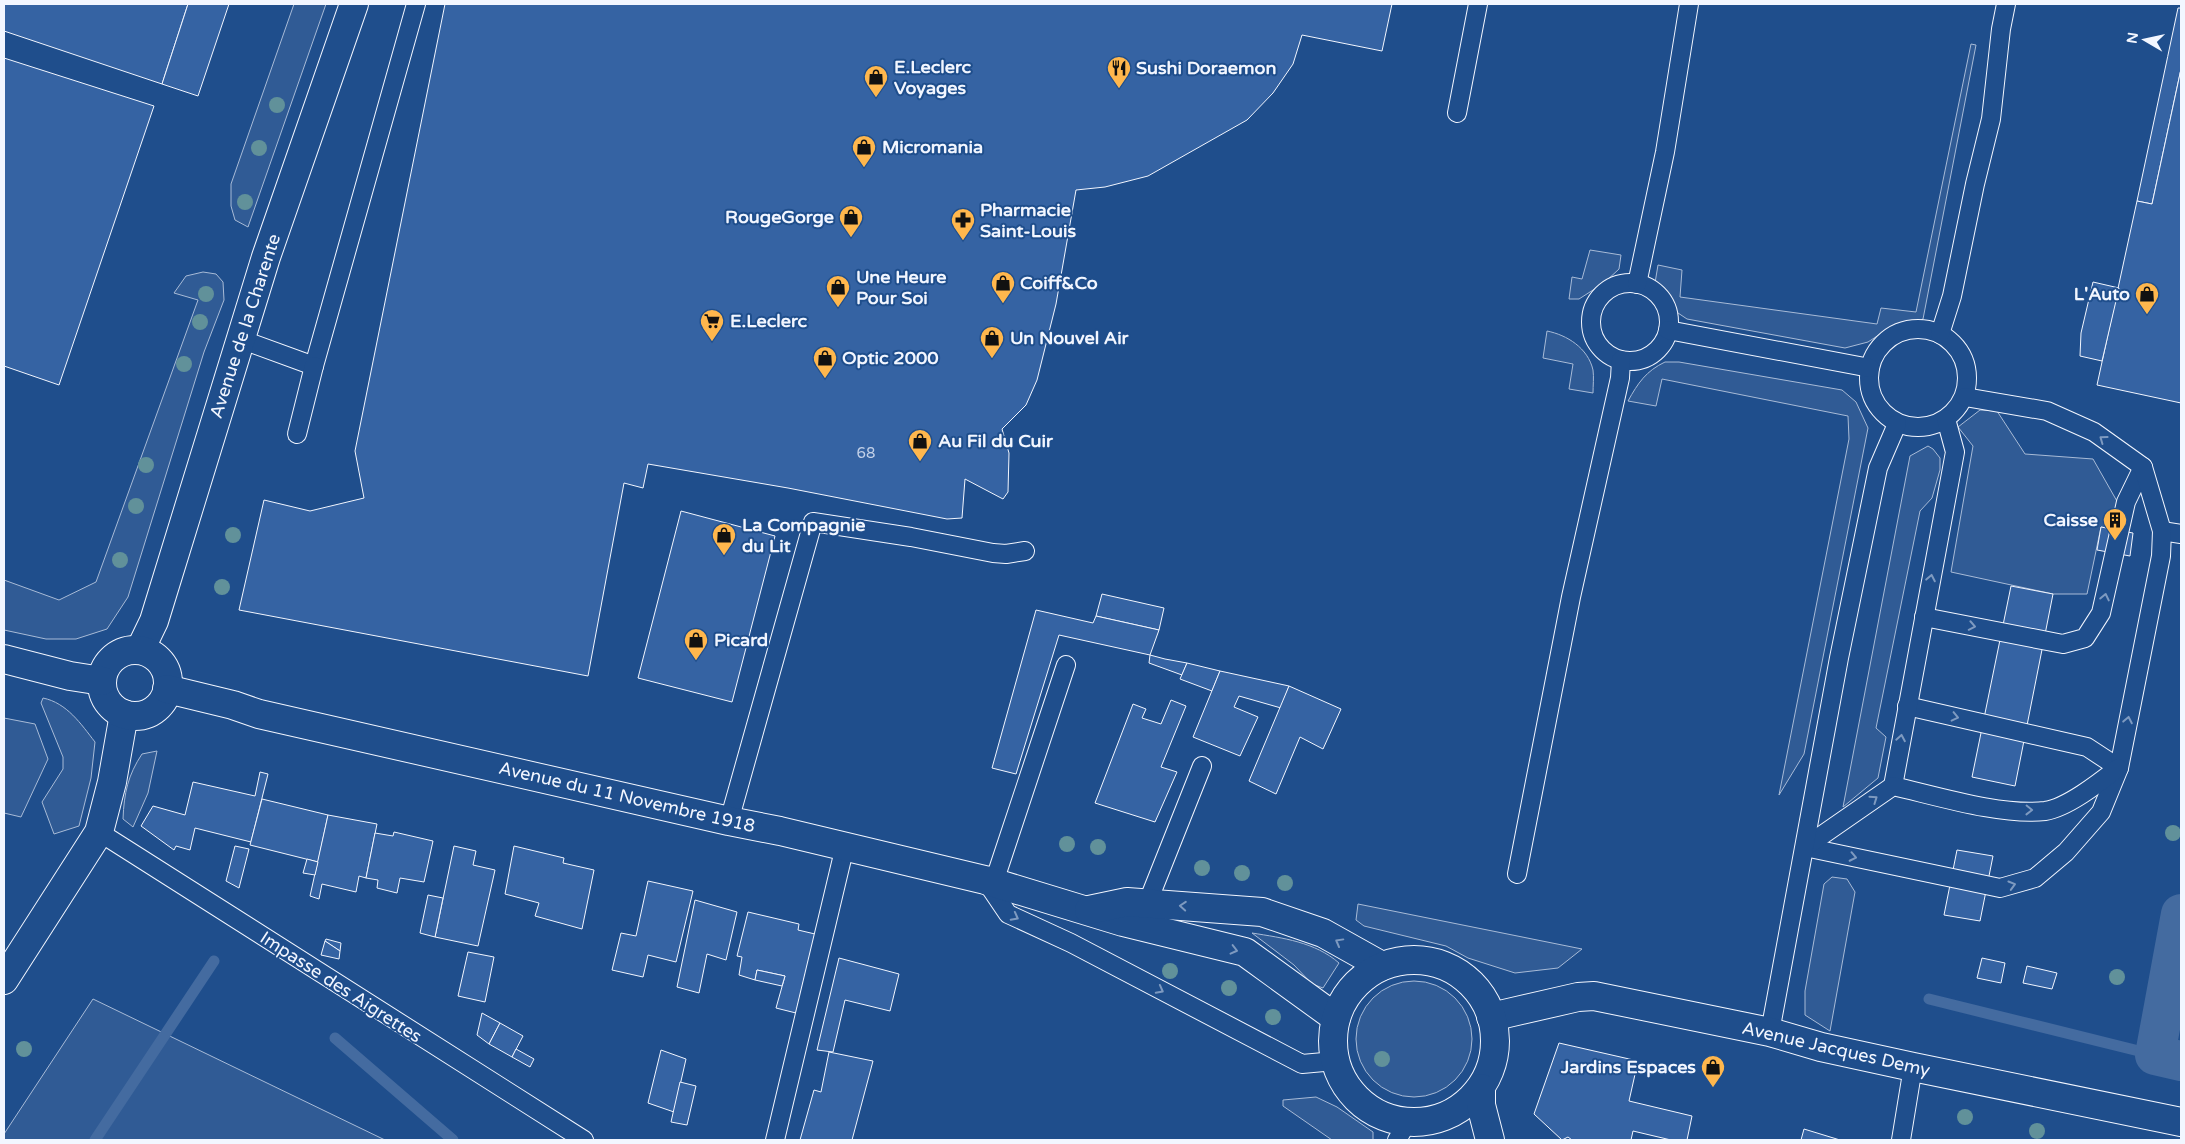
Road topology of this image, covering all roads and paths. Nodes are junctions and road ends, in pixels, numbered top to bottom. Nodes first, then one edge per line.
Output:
1 (354, 4) edge
2 (416, 4) edge
3 (1478, 4) edge
4 (1689, 4) edge
5 (2006, 4) edge
6 (1457, 112) dead end
7 (1637, 284) junction
8 (1668, 330) junction
9 (1940, 334) junction
10 (240, 338) junction
11 (1621, 360) junction
12 (314, 366) junction
13 (1870, 368) junction
14 (1964, 397) junction
15 (1946, 419) junction
16 (1897, 424) junction
17 (297, 434) dead end
18 (2143, 467) junction
19 (2162, 530) junction
20 (2181, 534) edge
21 (1025, 551) dead end
22 (1924, 617) junction
23 (140, 650) junction
24 (4, 659) edge
25 (1066, 665) dead end
26 (102, 681) junction
27 (167, 689) junction
28 (1907, 706) junction
29 (124, 714) junction
30 (1202, 766) dead end
31 (2118, 768) junction
32 (1893, 786) junction
33 (728, 821) junction
34 (99, 832) junction
35 (845, 846) junction
36 (1805, 847) junction
37 (1517, 874) dead end
38 (989, 881) junction
39 (1148, 904) junction
40 (1086, 910) junction
41 (1382, 966) junction
42 (4, 980) edge
43 (1491, 1017) junction
44 (1336, 1018) junction
45 (1770, 1032) junction
46 (1335, 1061) junction
47 (1913, 1067) junction
48 (1481, 1088) junction
49 (2181, 1122) edge
50 (1410, 1134) edge
51 (584, 1140) edge
52 (775, 1140) edge
53 (1490, 1140) edge
54 (1901, 1140) edge

1 - 10 main road, Avenue de la Charente
2 - 12 lane
3 - 6 lane
4 - 7 lane
5 - 9 lane
7 - 8 lane
7 - 11 lane
8 - 11 lane
8 - 13 lane
9 - 13 lane
9 - 14 lane
10 - 12 lane
10 - 23 main road, Avenue de la Charente
11 - 37 lane
12 - 17 lane
13 - 16 lane
14 - 15 lane
18 -> 14 lane
15 - 16 lane
22 -> 15 lane
16 - 36 lane
18 - 19 lane
22 -> 18 lane
19 - 20 lane
31 -> 19 lane
21 - 33 lane
22 - 28 lane
23 - 26 main road
23 - 27 main road
24 - 26 main road
25 - 38 lane
26 - 29 main road
27 - 29 main road
27 - 33 main road, Avenue du 11 Novembre 1918
28 -> 31 lane
32 -> 28 lane
29 - 34 main road
30 - 39 lane
32 -> 31 lane
36 -> 31 lane
36 -> 32 lane
33 - 35 main road, Avenue du 11 Novembre 1918
34 - 42 main road
34 - 51 lane, Impasse des Aigrettes
35 - 38 main road, Avenue du 11 Novembre 1918
35 - 52 lane
36 - 45 lane
38 - 40 main road, Avenue du 11 Novembre 1918
38 -> 46 lane
39 - 40 main road, Avenue du 11 Novembre 1918
41 -> 39 main road, Avenue du 11 Novembre 1918
40 -> 44 main road, Avenue du 11 Novembre 1918
41 - 43 main road
41 - 44 main road
43 - 45 main road, Avenue Jacques Demy
43 - 48 main road
44 - 46 main road
45 - 47 main road, Avenue Jacques Demy
46 - 50 main road
47 - 49 main road, Avenue Jacques Demy
47 - 54 lane
48 - 50 main road
48 - 53 main road

